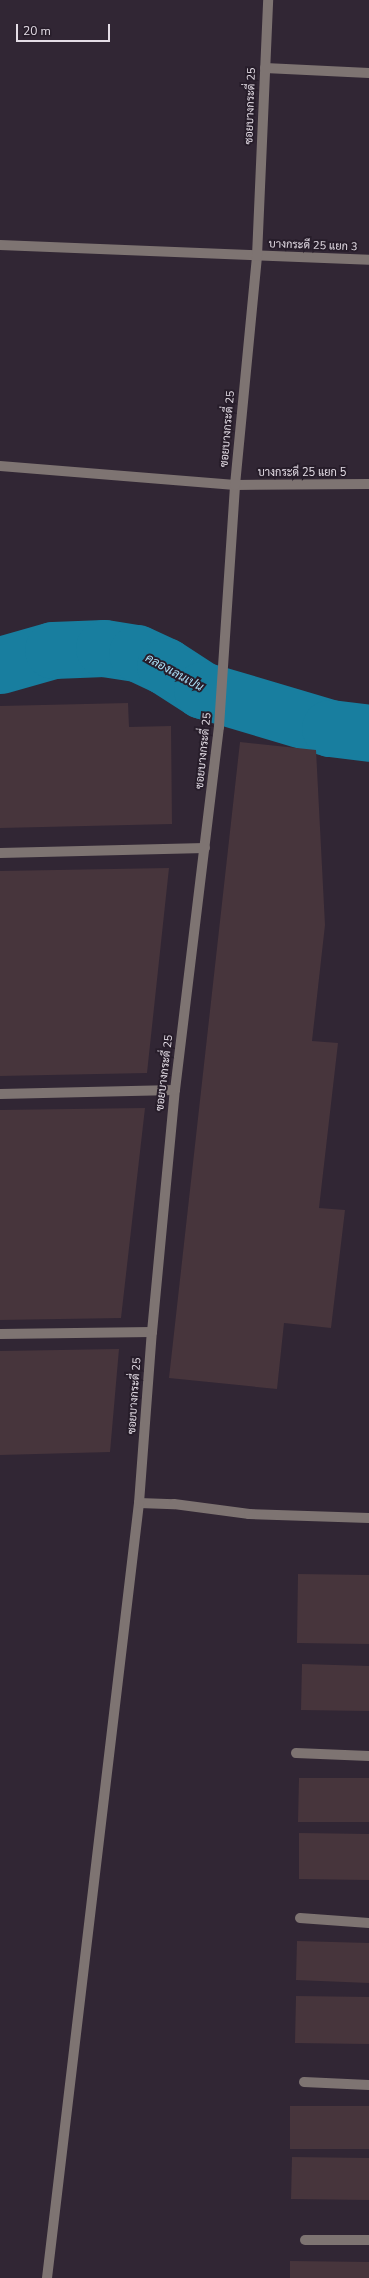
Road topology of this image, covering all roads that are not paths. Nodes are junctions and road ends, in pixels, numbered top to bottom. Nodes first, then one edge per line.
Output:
1 (268, 0) edge
2 (265, 68) junction
3 (369, 73) edge
4 (0, 245) edge
5 (257, 256) junction
6 (369, 260) edge
7 (0, 466) edge
8 (369, 484) edge
9 (235, 485) junction
10 (205, 848) junction
11 (0, 853) edge
12 (175, 1090) junction
13 (0, 1094) edge
14 (152, 1332) junction
15 (0, 1334) edge
16 (139, 1503) junction
17 (369, 1518) edge
18 (296, 1753) dead end
19 (369, 1756) edge
20 (300, 1918) dead end
21 (369, 1923) edge
22 (304, 2082) dead end
23 (369, 2085) edge
24 (305, 2240) dead end
25 (369, 2240) edge
26 (47, 2278) edge

1 - 2 street, ซอยบางกระดี่ 25
2 - 3 street
2 - 5 street, ซอยบางกระดี่ 25
4 - 5 street, บางกระดี 25 แยก 3
5 - 6 street, บางกระดี 25 แยก 3
5 - 9 street, ซอยบางกระดี่ 25
7 - 9 street, บางกระดี 25 แยก 5
8 - 9 street, บางกระดี 25 แยก 5
9 - 10 street, ซอยบางกระดี่ 25
10 - 11 street
10 - 12 street, ซอยบางกระดี่ 25
12 - 13 street
12 - 14 street, ซอยบางกระดี่ 25
14 - 15 street
14 - 16 street, ซอยบางกระดี่ 25
16 - 17 street
16 - 26 street, ซอยบางกระดี่ 25
18 - 19 street
20 - 21 street
22 - 23 street
24 - 25 street

